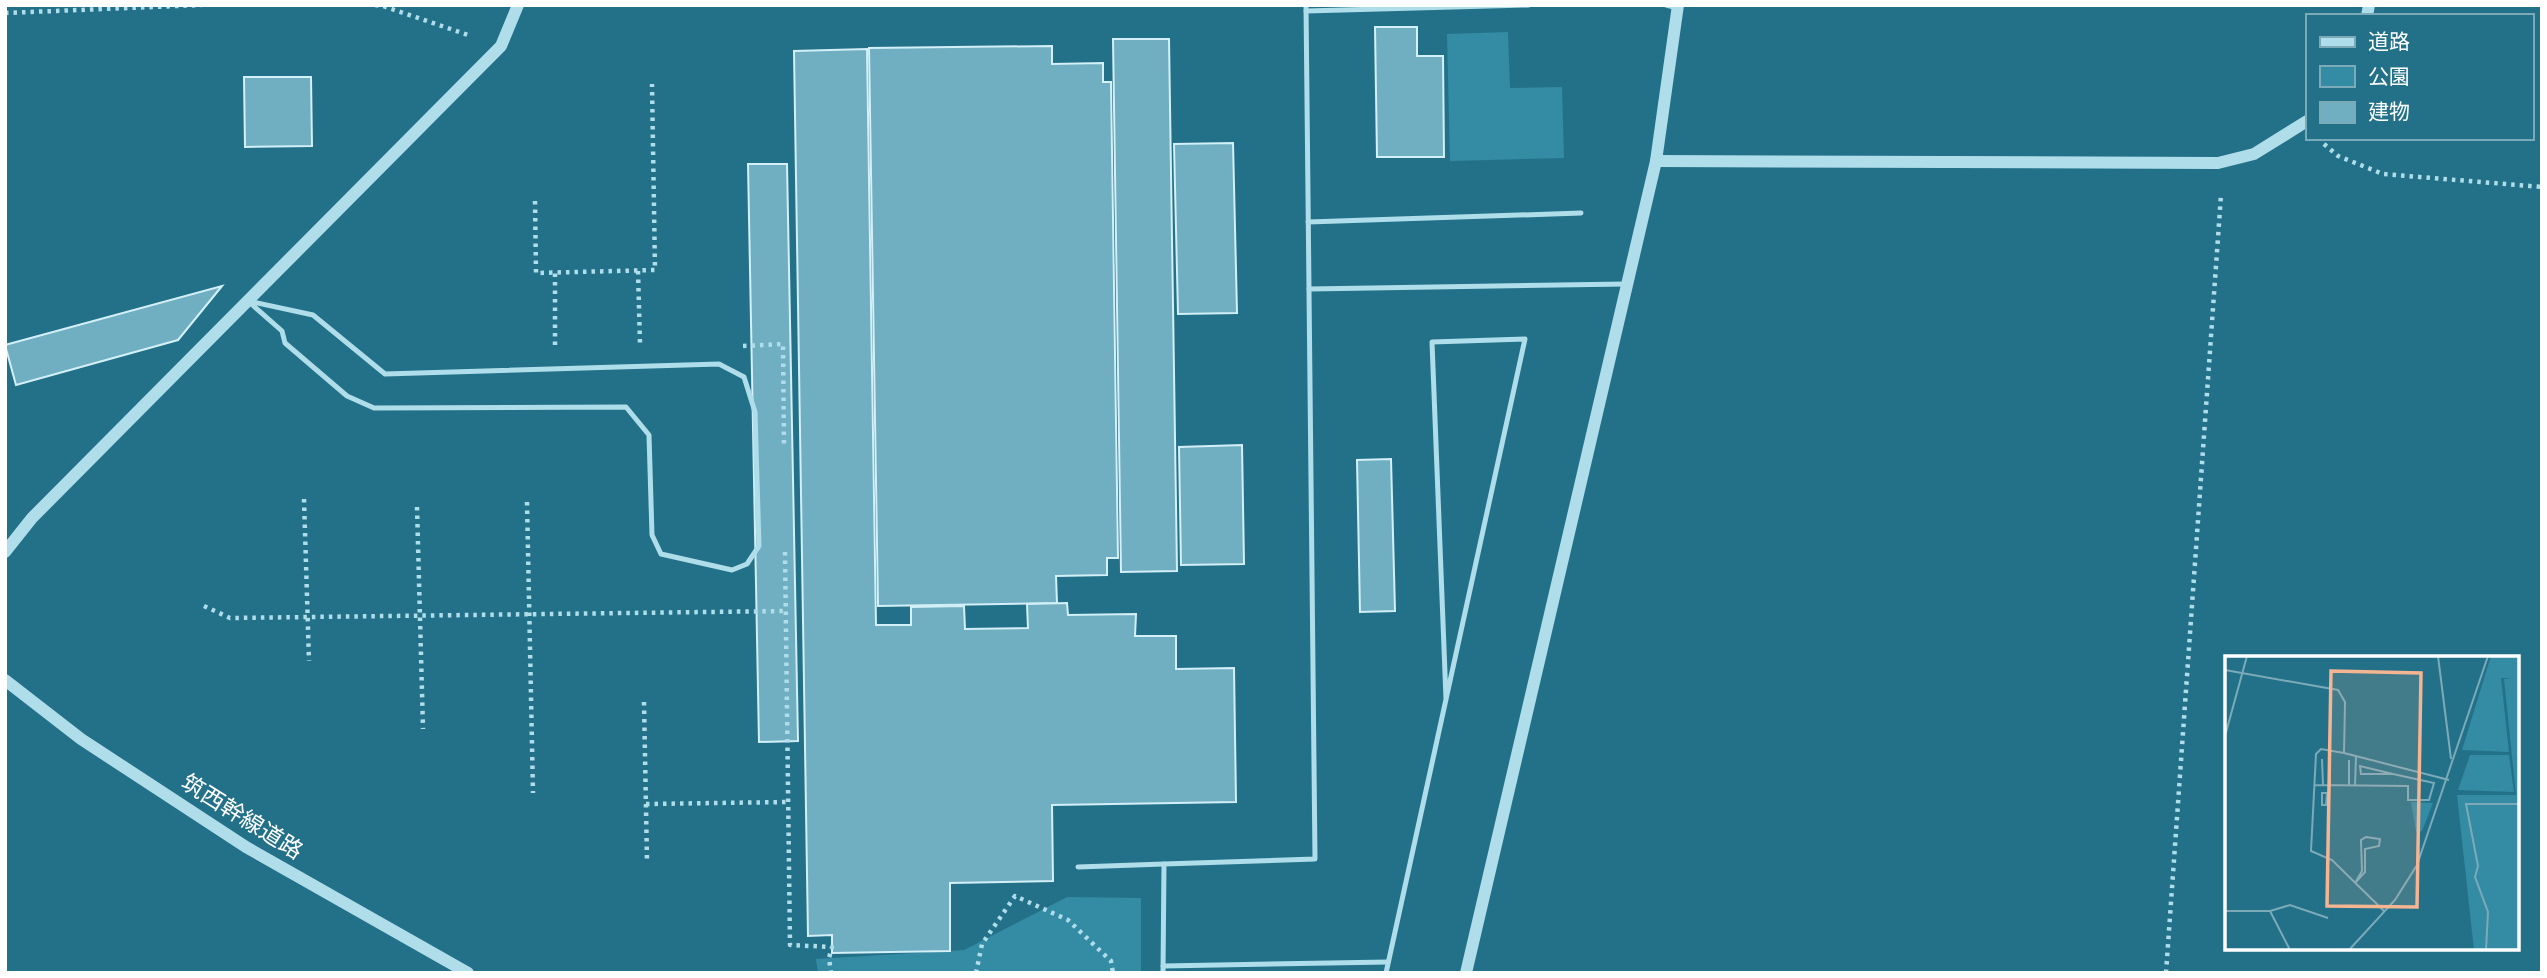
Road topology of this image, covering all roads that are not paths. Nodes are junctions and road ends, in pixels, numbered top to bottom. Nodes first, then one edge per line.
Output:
1 (518, 5) edge
2 (1529, 5) edge
3 (1674, 6) edge
4 (1306, 8) edge
5 (2306, 122) edge
6 (1656, 160) junction
7 (1581, 214) dead end
8 (1308, 222) junction
9 (1626, 284) junction
10 (1309, 289) junction
11 (248, 301) junction
12 (5, 552) edge
13 (5, 680) edge
14 (1446, 699) junction
15 (1164, 864) junction
16 (1078, 867) dead end
17 (1388, 962) junction
18 (1163, 969) edge
19 (468, 973) edge
20 (1386, 973) edge
21 (1466, 973) edge

1 - 11 street
2 - 4 lane
3 - 6 street
4 - 8 lane
5 - 6 street
6 - 9 street
7 - 8 lane
8 - 10 lane
9 - 10 lane
9 - 21 street
10 - 15 lane
11 - 11 lane
11 - 12 street
13 - 19 street, 筑西幹線道路
14 - 14 lane
14 - 17 lane
15 - 16 lane
15 - 18 lane
17 - 18 lane
17 - 20 lane

